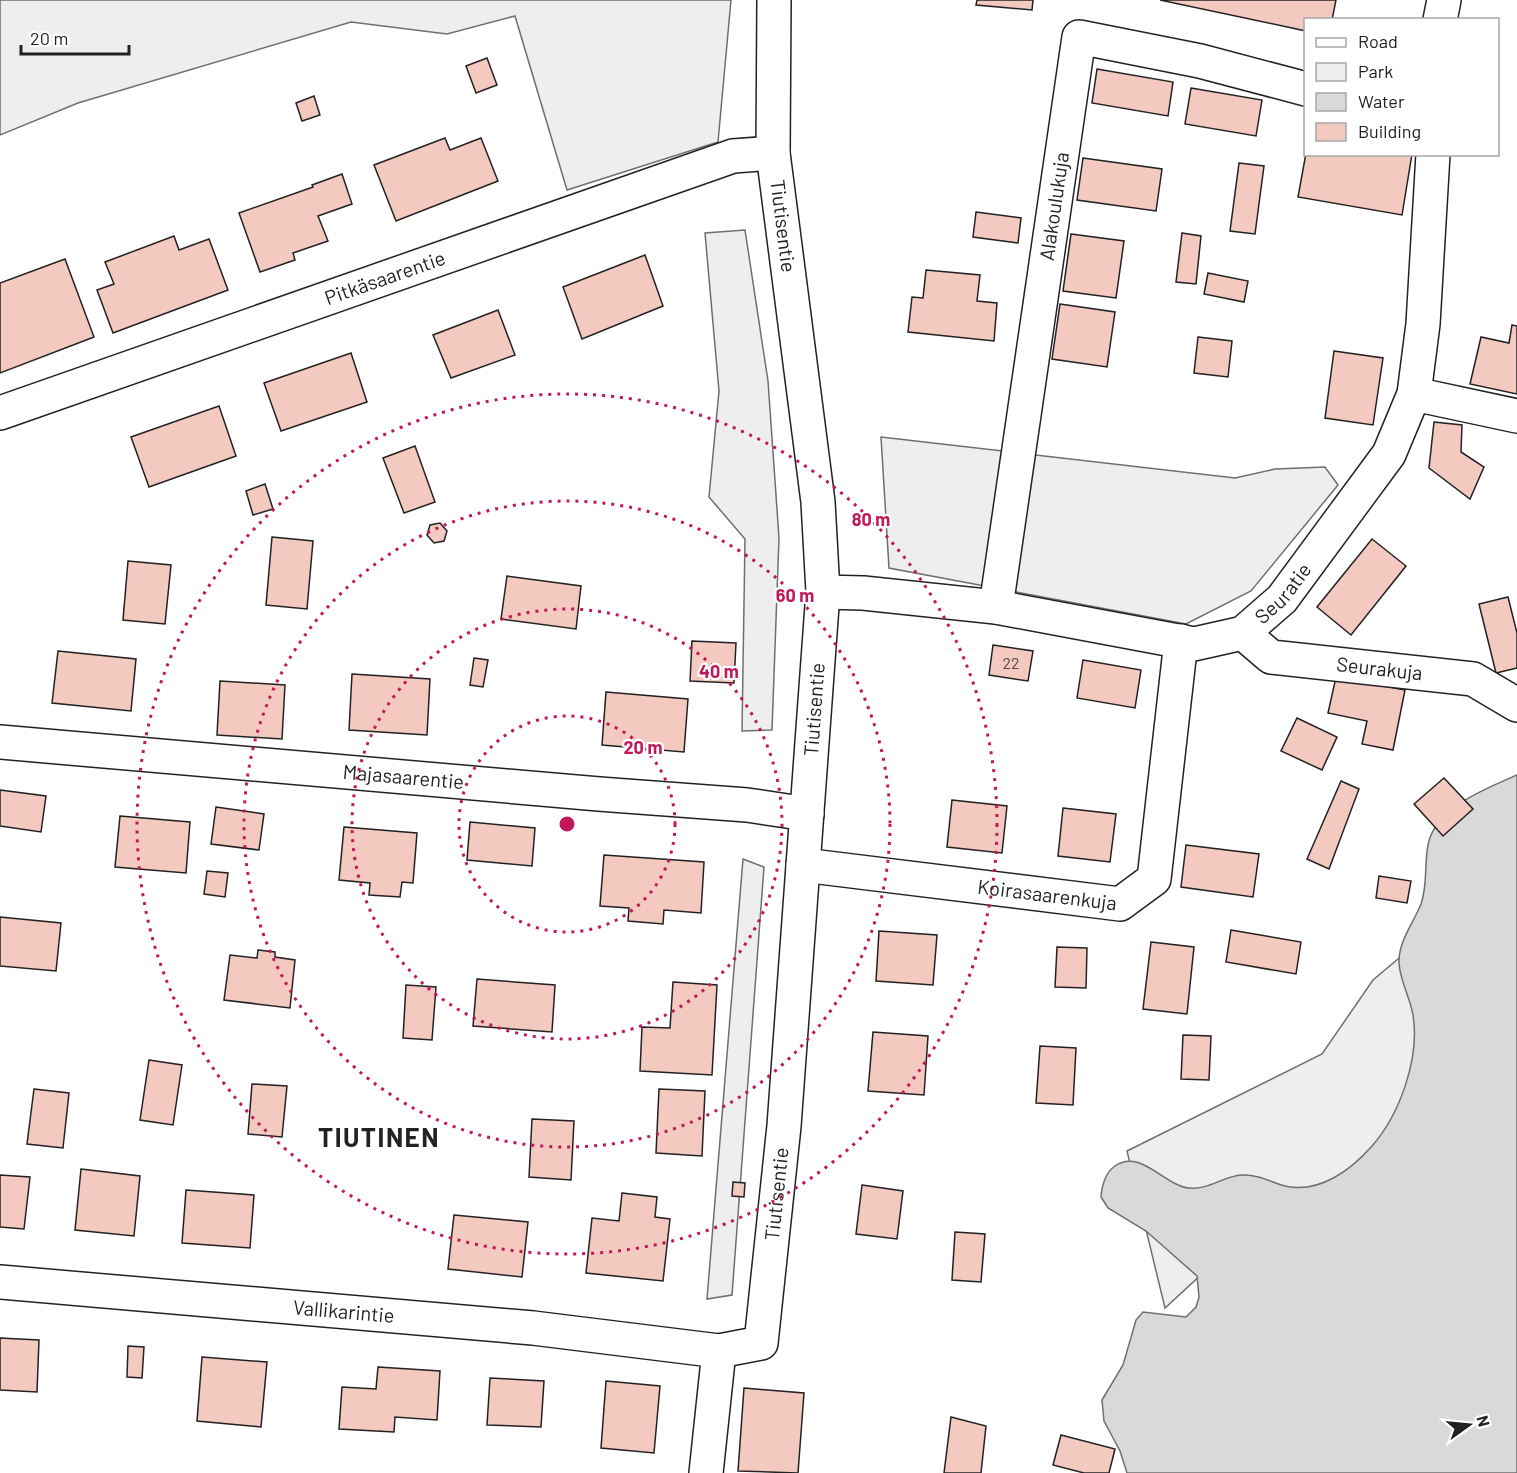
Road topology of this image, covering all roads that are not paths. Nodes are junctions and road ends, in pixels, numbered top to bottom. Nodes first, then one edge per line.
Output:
1 (774, 0) edge
2 (1444, 0) edge
3 (1440, 18) edge
4 (1304, 89) edge
5 (773, 153) junction
6 (1433, 156) edge
7 (1414, 394) junction
8 (0, 413) edge
9 (1517, 416) edge
10 (823, 592) junction
11 (996, 607) junction
12 (1242, 633) junction
13 (1181, 641) junction
14 (1517, 705) edge
15 (0, 742) edge
16 (807, 814) junction
17 (803, 865) junction
18 (0, 1282) edge
19 (686, 1348) joint
20 (719, 1351) junction
21 (706, 1473) edge

1 - 5 street, Tiutisentie
2 - 3 street
4 - 11 street, Alakoulukuja
5 - 8 street, Pitkäsaarentie
5 - 10 street, Tiutisentie
6 - 7 street, Seuratie
7 - 9 street
7 - 12 street, Seuratie
10 - 11 street, Seuratie
10 - 16 street, Tiutisentie
11 - 13 street, Seuratie
12 - 13 street, Seuratie
12 - 14 street, Seurakuja
13 - 17 street, Koirasaarenkuja
15 - 16 street, Majasaarentie
16 - 17 street, Tiutisentie
17 - 20 street, Tiutisentie
18 - 19 street, Vallikarintie
19 - 20 street, Tiutisentie
20 - 21 street

